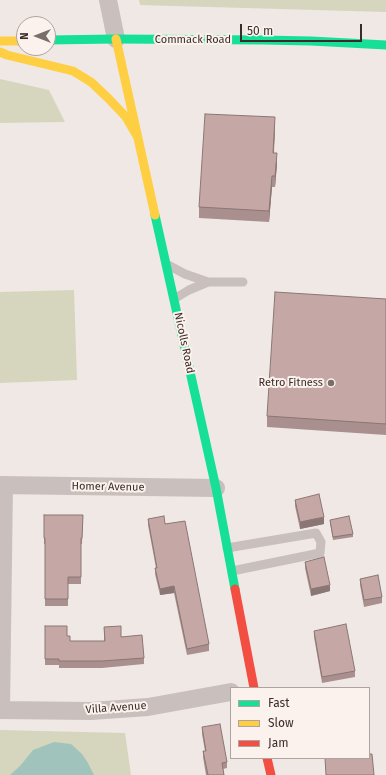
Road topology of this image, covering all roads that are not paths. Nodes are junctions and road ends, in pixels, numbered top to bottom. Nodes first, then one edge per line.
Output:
1 (108, 0) edge
2 (116, 39) junction
3 (16, 40) edge
4 (56, 40) edge
5 (0, 41) edge
6 (386, 45) edge
7 (0, 52) edge
8 (137, 136) junction
9 (166, 264) junction
10 (208, 282) junction
11 (243, 282) dead end
12 (174, 299) junction
13 (2, 485) edge
14 (216, 488) junction
15 (227, 548) junction
16 (232, 571) junction
17 (253, 687) edge
18 (230, 692) edge
19 (0, 710) edge
20 (267, 759) edge
21 (271, 775) edge

1 - 2 street, Nicolls Road
2 - 4 street, Commack Road
2 - 6 street, Commack Road
2 - 8 street, Nicolls Road
3 - 5 street
7 - 8 street
8 - 9 street, Nicolls Road
9 - 10 lane
9 - 12 street, Nicolls Road
10 - 11 lane
10 - 12 lane
12 - 14 street, Nicolls Road
13 - 14 street, Homer Avenue
13 - 19 street
14 - 15 street, Nicolls Road
15 - 16 street, Nicolls Road
15 - 16 lane
16 - 17 street, Nicolls Road
18 - 19 street, Villa Avenue
20 - 21 street

